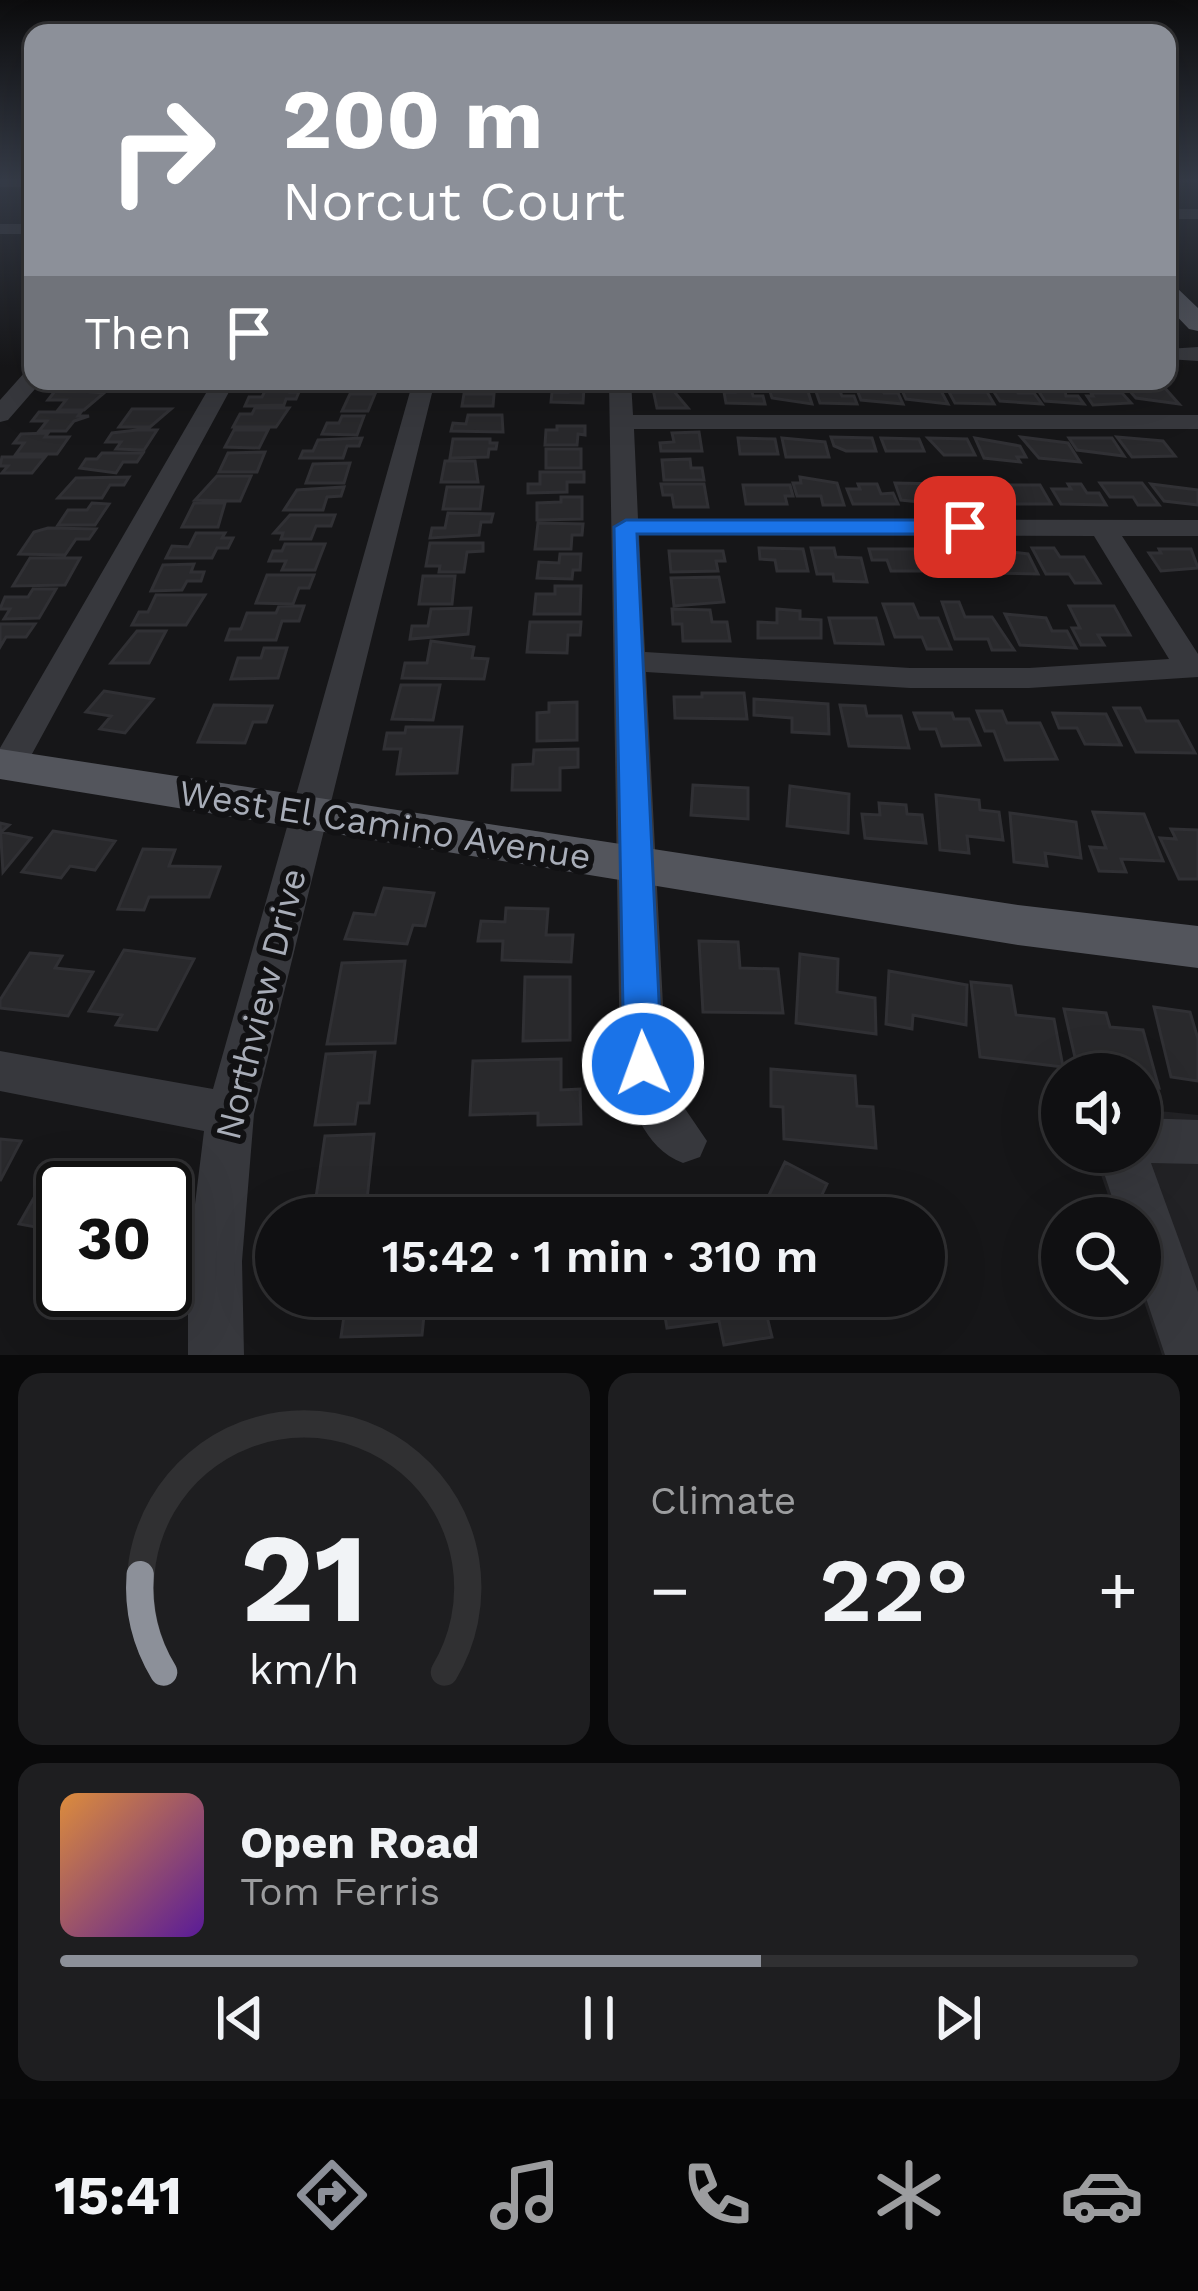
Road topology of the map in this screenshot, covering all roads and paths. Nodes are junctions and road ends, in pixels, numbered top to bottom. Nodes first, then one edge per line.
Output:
1 (1176, 301) edge
2 (1198, 323) edge
3 (24, 388) edge
4 (219, 390) edge
5 (422, 390) edge
6 (620, 390) edge
7 (0, 416) edge
8 (622, 422) junction
9 (1198, 422) edge
10 (626, 527) junction
11 (1102, 528) junction
12 (1198, 528) edge
13 (631, 661) junction
14 (1194, 667) edge
15 (4, 765) edge
16 (308, 812) junction
17 (637, 865) junction
18 (1198, 947) edge
19 (0, 1070) edge
20 (230, 1114) junction
21 (683, 1141) dead end
22 (1161, 1141) edge
23 (1198, 1142) edge
24 (1129, 1173) edge
25 (216, 1355) edge
26 (1193, 1355) edge

1 - 2 main road
3 - 7 street
4 - 15 street
5 - 16 street, Northview Drive
6 - 8 street
8 - 9 street
8 - 10 street
10 - 11 street
10 - 13 street
11 - 12 street
11 - 14 street
13 - 14 street
13 - 17 street
15 - 16 main road, West El Camino Avenue
16 - 17 main road, West El Camino Avenue
16 - 20 street, Northview Drive
17 - 18 main road, West El Camino Avenue
17 - 21 street
19 - 20 street
20 - 25 street, Northview Drive
22 - 23 street
24 - 26 street

